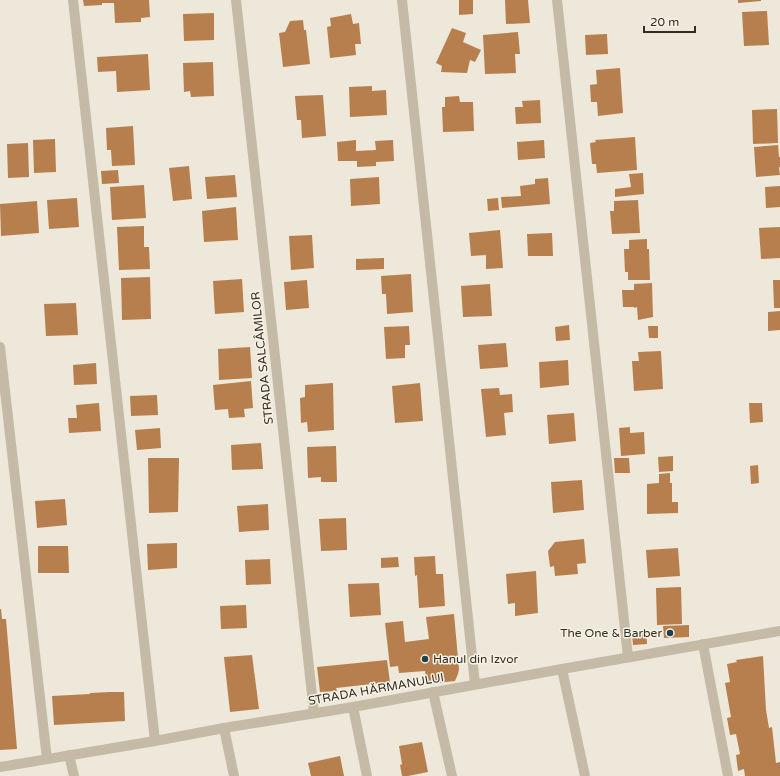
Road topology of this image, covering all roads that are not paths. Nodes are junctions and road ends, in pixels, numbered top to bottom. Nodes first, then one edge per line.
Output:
1 (73, 0) edge
2 (236, 0) edge
3 (402, 0) edge
4 (557, 0) edge
5 (0, 347) edge
6 (780, 631) edge
7 (703, 644) junction
8 (628, 657) junction
9 (562, 668) junction
10 (475, 684) junction
11 (433, 692) junction
12 (353, 707) junction
13 (314, 714) junction
14 (224, 728) junction
15 (155, 741) junction
16 (69, 755) junction
17 (47, 759) junction
18 (0, 767) edge
19 (74, 776) edge
20 (234, 776) edge
21 (367, 776) edge
22 (452, 776) edge
23 (585, 776) edge
24 (728, 776) edge

1 - 15 street
2 - 13 street, STRADA SALCÂMILOR
3 - 10 street
4 - 8 street
5 - 17 street
6 - 7 street, STRADA HĂRMANULUI
7 - 8 street, STRADA HĂRMANULUI
7 - 24 street
8 - 9 street, STRADA HĂRMANULUI
9 - 10 street, STRADA HĂRMANULUI
9 - 23 street
10 - 11 street, STRADA HĂRMANULUI
11 - 12 street, STRADA HĂRMANULUI
11 - 22 street
12 - 13 street, STRADA HĂRMANULUI
12 - 21 street
13 - 14 street, STRADA HĂRMANULUI
14 - 15 street, STRADA HĂRMANULUI
14 - 20 street
15 - 16 street, STRADA HĂRMANULUI
16 - 17 street, STRADA HĂRMANULUI
16 - 19 street
17 - 18 street, STRADA HĂRMANULUI

